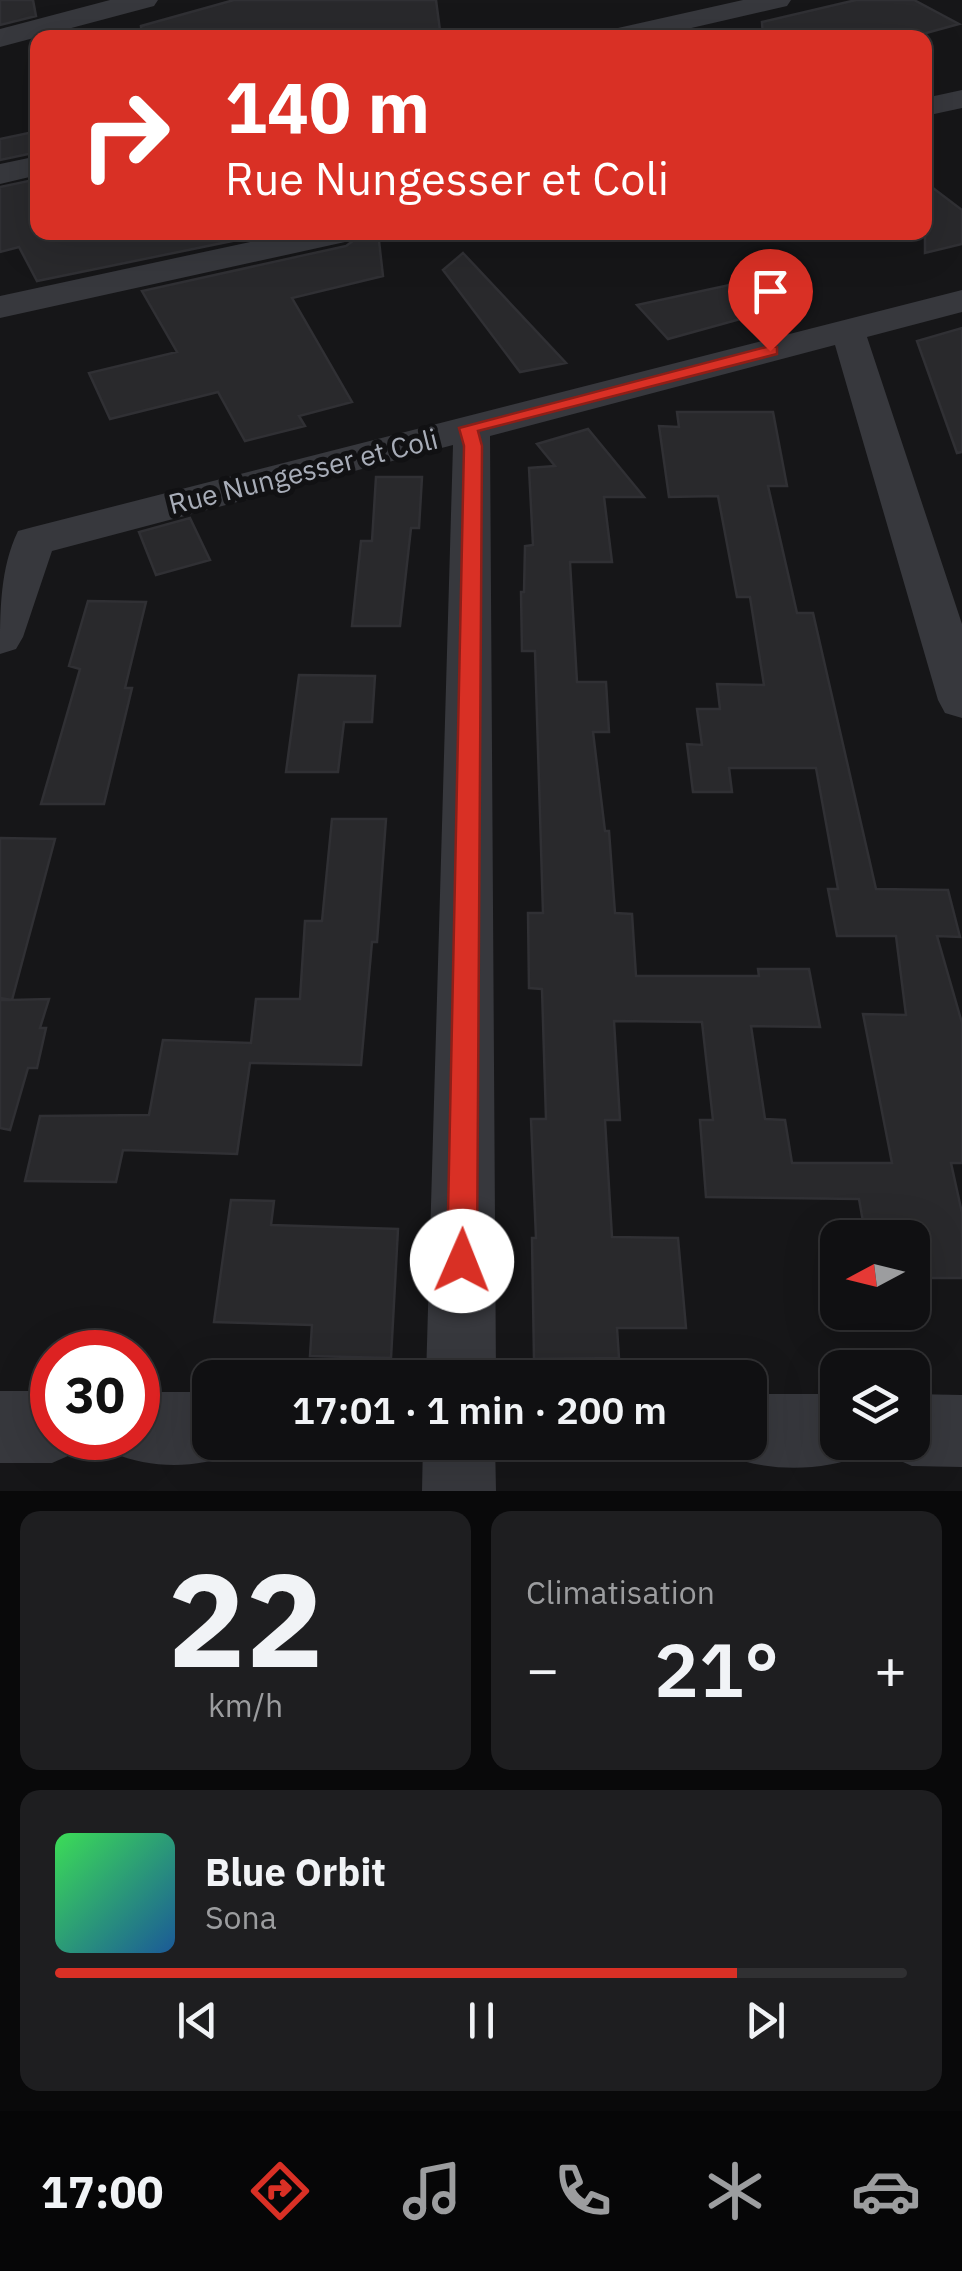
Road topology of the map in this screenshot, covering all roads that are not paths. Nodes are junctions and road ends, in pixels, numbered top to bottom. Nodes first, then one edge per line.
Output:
1 (144, 0) edge
2 (778, 0) edge
3 (30, 30) edge
4 (30, 30) edge
5 (645, 30) edge
6 (0, 38) edge
7 (962, 100) edge
8 (932, 106) edge
9 (30, 168) edge
10 (0, 174) edge
11 (309, 240) edge
12 (962, 302) edge
13 (0, 307) edge
14 (846, 331) junction
15 (468, 428) junction
16 (0, 638) edge
17 (962, 700) edge
18 (460, 1360) edge
19 (0, 1427) edge
20 (30, 1428) edge
21 (160, 1428) edge
22 (192, 1428) edge
23 (767, 1430) edge
24 (820, 1430) edge
25 (930, 1430) edge
26 (962, 1431) edge
27 (460, 1460) edge
28 (460, 1491) edge

1 - 3 street
2 - 5 street
4 - 6 street
7 - 8 street
9 - 10 street
11 - 13 street
12 - 14 street, Rue Nungesser et Coli
14 - 15 street, Rue Nungesser et Coli
14 - 17 street
15 - 16 street, Rue Nungesser et Coli
15 - 18 street
19 - 20 street
21 - 22 street
23 - 24 street
25 - 26 street
27 - 28 street

